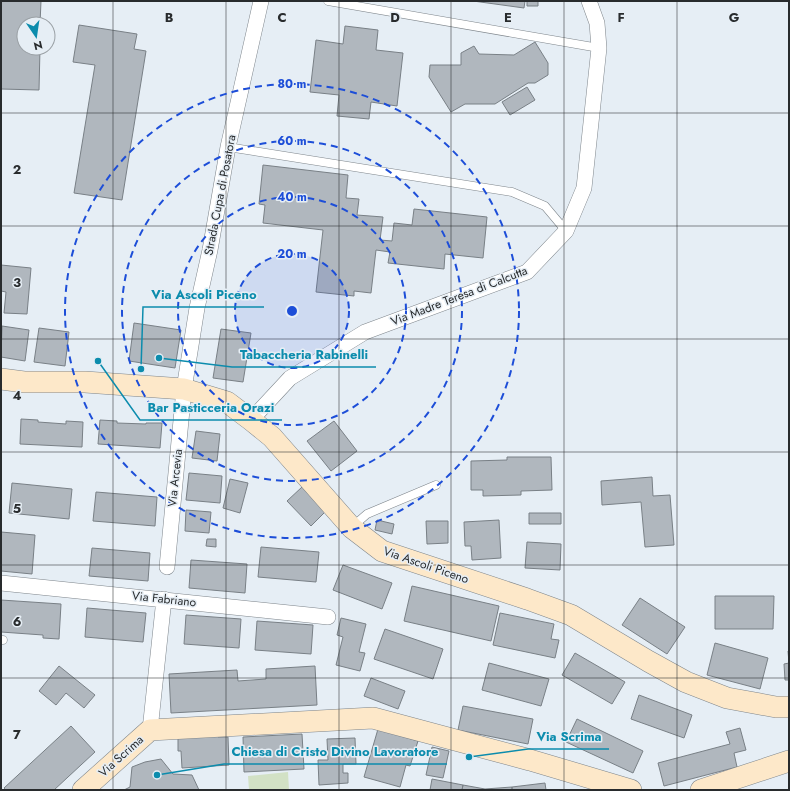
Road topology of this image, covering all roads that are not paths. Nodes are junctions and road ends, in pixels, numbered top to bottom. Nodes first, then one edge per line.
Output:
1 (261, 1) edge
2 (328, 1) edge
3 (589, 1) edge
4 (599, 48) junction
5 (228, 147) junction
6 (566, 231) junction
7 (1, 378) edge
8 (184, 389) junction
9 (251, 420) junction
10 (436, 485) dead end
11 (352, 528) junction
12 (167, 567) dead end
13 (1, 583) edge
14 (164, 599) junction
15 (328, 617) dead end
16 (789, 707) edge
17 (150, 730) junction
18 (789, 761) edge
19 (83, 790) edge
20 (631, 790) edge
21 (701, 790) edge

1 - 5 street, Strada Cupa di Posatora
2 - 4 lane
3 - 4 street, Via Madre Teresa di Calcutta
4 - 6 street, Via Madre Teresa di Calcutta
5 - 6 lane
5 - 8 street, Strada Cupa di Posatora
6 - 9 street, Via Madre Teresa di Calcutta
7 - 8 street, Via Ascoli Piceno
8 - 9 street, Via Ascoli Piceno
8 - 12 street, Via Arcevia
9 - 11 street, Via Ascoli Piceno
10 - 11 lane
11 - 16 street, Via Ascoli Piceno
13 - 14 street, Via Fabriano
14 - 15 street, Via Fabriano
14 - 17 street
17 - 19 street, Via Scrima
17 - 20 street, Via Scrima
18 - 21 street

